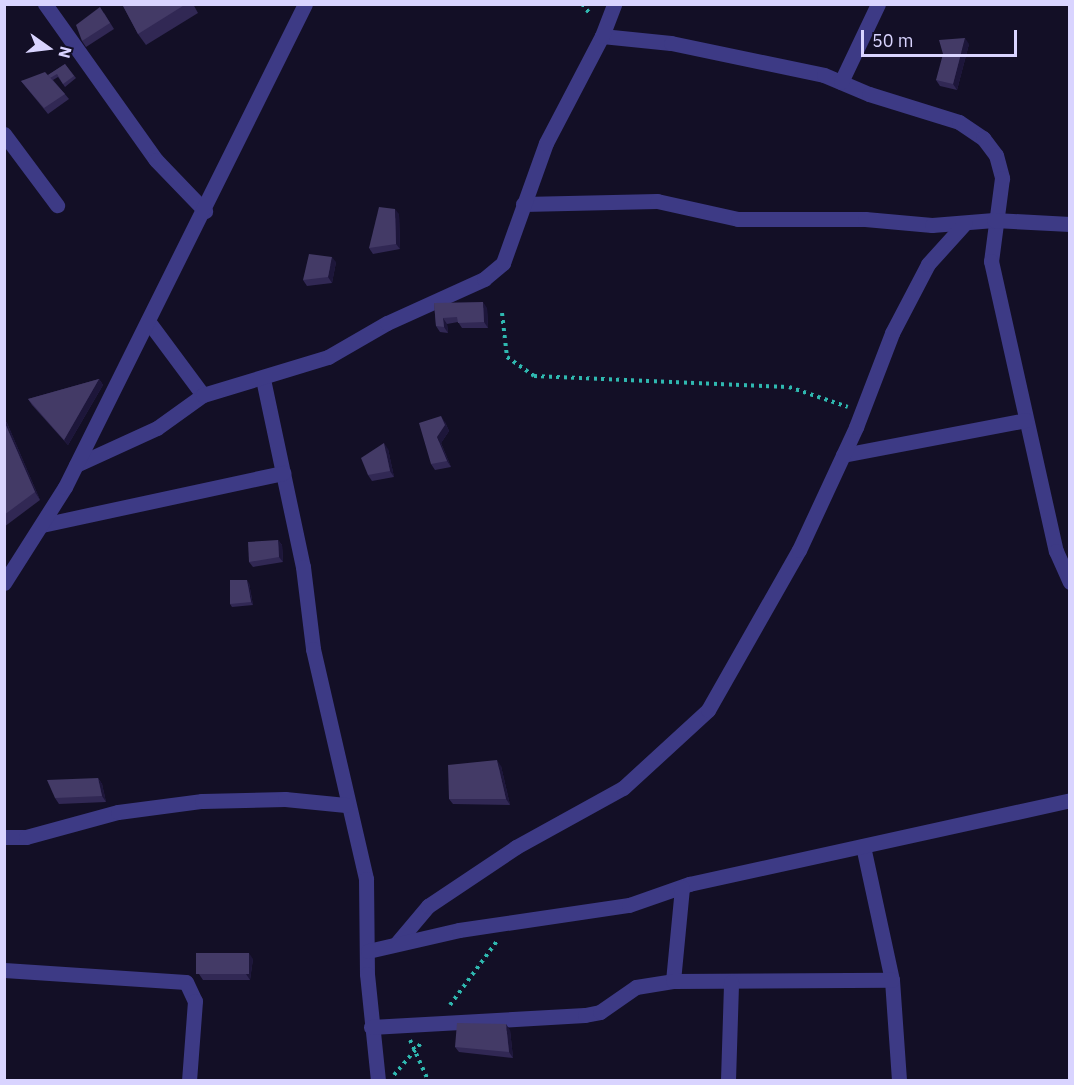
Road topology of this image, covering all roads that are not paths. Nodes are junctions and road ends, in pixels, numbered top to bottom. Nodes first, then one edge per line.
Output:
1 (45, 4) edge
2 (305, 4) edge
3 (614, 4) edge
4 (878, 4) edge
5 (602, 36) junction
6 (841, 82) junction
7 (4, 134) edge
8 (524, 204) junction
9 (57, 205) dead end
10 (205, 210) junction
11 (994, 220) junction
12 (965, 224) junction
13 (1070, 224) edge
14 (148, 321) junction
15 (262, 379) junction
16 (203, 395) junction
17 (1026, 420) junction
18 (843, 455) junction
19 (76, 465) junction
20 (283, 473) junction
21 (42, 525) junction
22 (1070, 582) edge
23 (4, 583) edge
24 (1070, 800) edge
25 (346, 805) junction
26 (4, 837) edge
27 (863, 846) junction
28 (682, 886) junction
29 (396, 944) junction
30 (368, 951) junction
31 (4, 970) edge
32 (892, 980) junction
33 (673, 981) junction
34 (731, 982) junction
35 (371, 1026) junction
36 (189, 1080) edge
37 (378, 1080) edge
38 (728, 1080) edge
39 (899, 1080) edge

1 - 10 street
2 - 10 street
3 - 5 street
4 - 6 street
5 - 6 street
5 - 8 street
6 - 11 street
7 - 9 street
8 - 12 street
8 - 15 street
10 - 14 street
11 - 12 street
11 - 13 street
11 - 17 street
12 - 18 street
14 - 16 street
14 - 19 street
15 - 16 street
15 - 20 street
16 - 19 street
17 - 18 street
17 - 22 street
18 - 29 street
19 - 21 street
20 - 21 street
20 - 25 street
21 - 23 street
24 - 27 street
25 - 26 street
25 - 30 street
27 - 28 street
27 - 32 street
28 - 29 street
28 - 33 street
29 - 30 street
30 - 35 street
31 - 36 street
32 - 34 street
32 - 39 street
33 - 34 street
33 - 35 street
34 - 38 street
35 - 37 street

